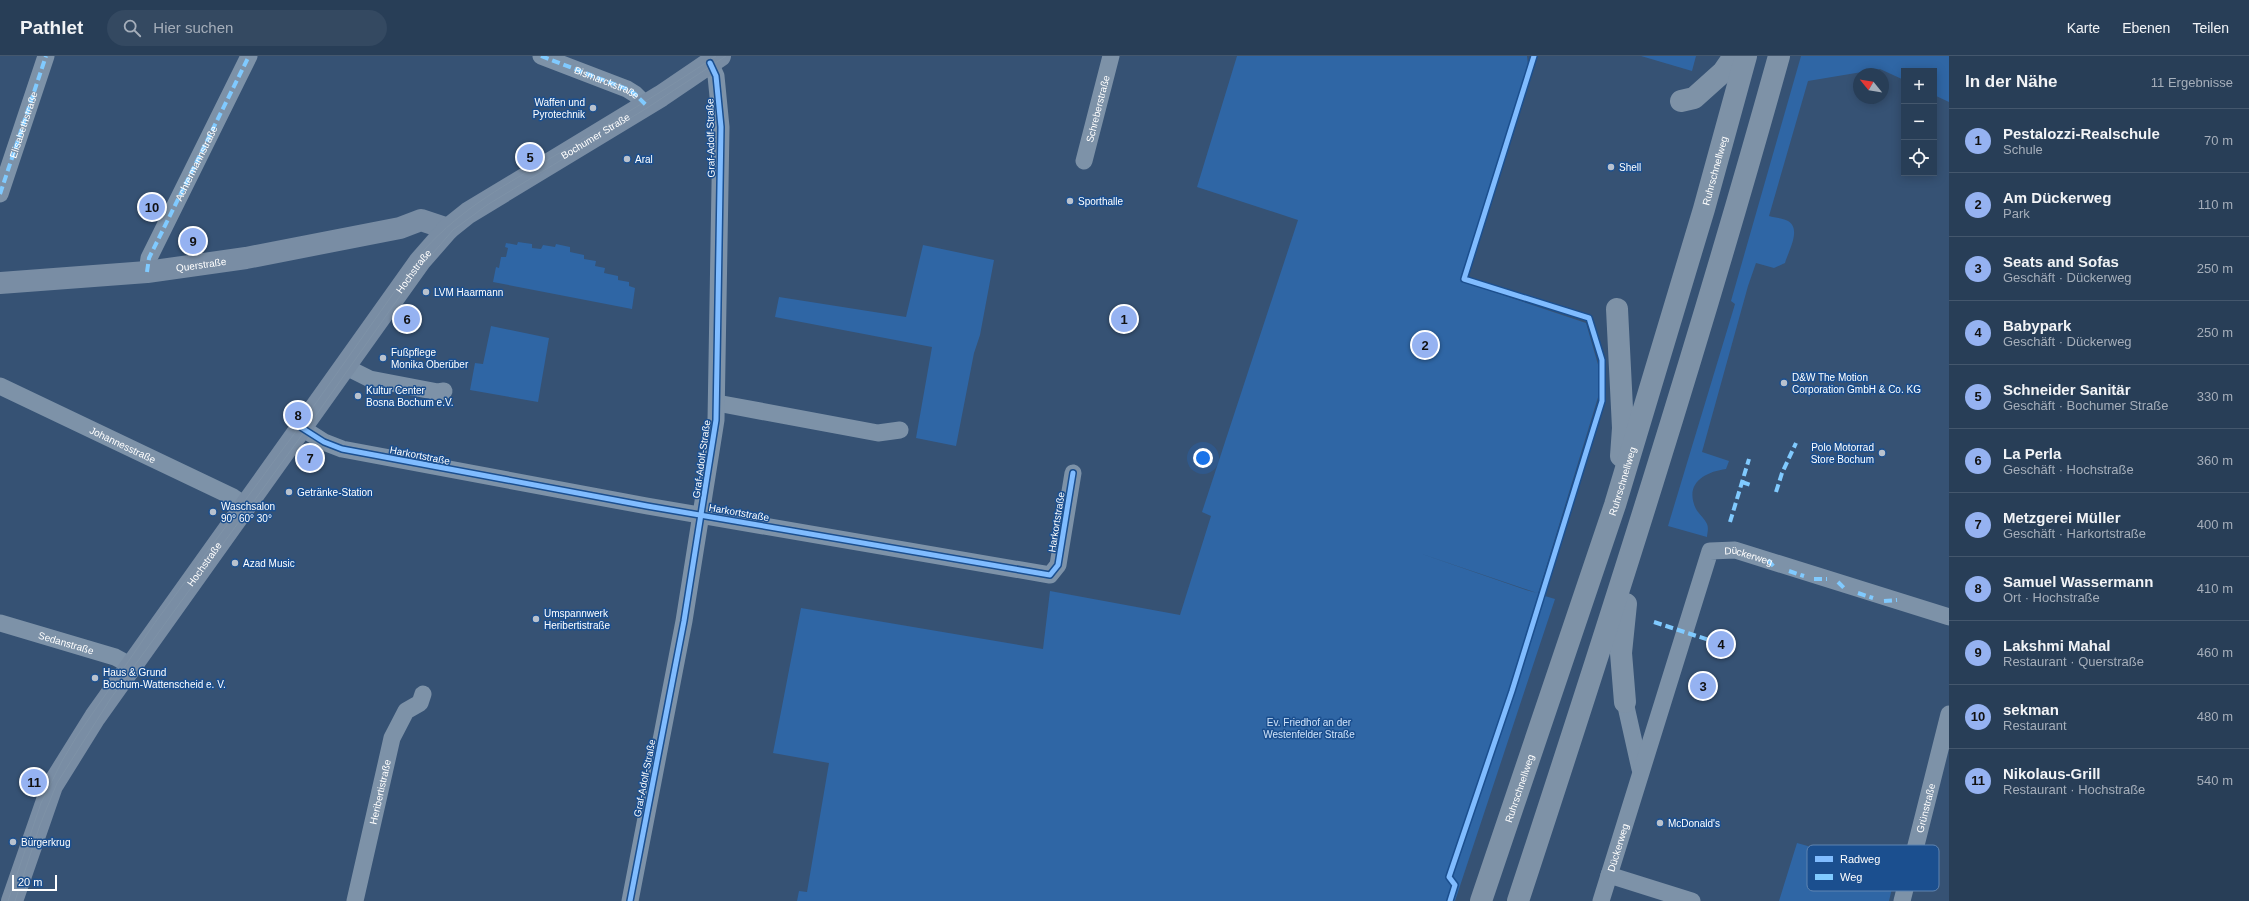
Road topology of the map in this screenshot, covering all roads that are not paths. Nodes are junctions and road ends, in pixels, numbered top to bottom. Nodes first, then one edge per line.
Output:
1 (46, 56) edge
2 (249, 56) edge
3 (541, 56) edge
4 (1111, 56) edge
5 (1734, 56) edge
6 (1746, 56) edge
7 (1780, 56) edge
8 (715, 60) edge
9 (1681, 101) dead end
10 (646, 105) junction
11 (1084, 161) dead end
12 (0, 194) edge
13 (400, 228) junction
14 (448, 230) junction
15 (433, 246) junction
16 (147, 272) junction
17 (0, 283) edge
18 (1617, 309) dead end
19 (346, 367) junction
20 (0, 386) edge
21 (444, 391) dead end
22 (717, 403) junction
23 (302, 428) junction
24 (900, 430) dead end
25 (1073, 473) dead end
26 (245, 505) junction
27 (1615, 505) junction
28 (702, 514) junction
29 (1637, 535) junction
30 (1949, 617) edge
31 (0, 623) edge
32 (130, 665) junction
33 (423, 694) dead end
34 (1625, 706) junction
35 (1658, 713) junction
36 (1949, 714) edge
37 (1640, 771) junction
38 (1916, 845) edge
39 (1609, 874) junction
40 (1905, 891) edge
41 (12, 901) edge
42 (355, 901) edge
43 (630, 901) edge
44 (1481, 901) edge
45 (1518, 901) edge
46 (1601, 901) edge
47 (1692, 901) edge
48 (1902, 901) edge

1 - 12 street, Elisabethstraße
2 - 16 street, Achtermannstraße
3 - 10 street, Bismarckstraße
4 - 11 street, Schreberstraße
5 - 9 highway
6 - 27 highway, Ruhrschnellweg
7 - 29 highway
8 - 10 main road, Bochumer Straße
8 - 22 street, Graf-Adolf-Straße
10 - 14 main road, Bochumer Straße
13 - 14 main road, Querstraße
13 - 15 main road
13 - 16 main road, Querstraße
14 - 15 main road, Bochumer Straße
15 - 19 main road, Hochstraße
16 - 17 main road, Querstraße
18 - 27 highway
19 - 21 street
19 - 23 main road, Hochstraße
20 - 26 street, Johannesstraße
22 - 24 street
22 - 28 street, Graf-Adolf-Straße
23 - 26 main road, Hochstraße
23 - 28 street, Harkortstraße
25 - 28 street, Harkortstraße
26 - 32 main road, Hochstraße
27 - 44 highway, Ruhrschnellweg
28 - 43 street, Graf-Adolf-Straße
29 - 34 highway
29 - 45 highway
30 - 35 street, Dückerweg
31 - 32 street, Sedanstraße
32 - 41 main road, Hochstraße
33 - 42 street, Heribertistraße
34 - 35 street
34 - 37 street, Dückerweg
35 - 37 street, Dückerweg
36 - 38 street, Grünstraße
37 - 39 street, Dückerweg
39 - 46 street, Dückerweg
39 - 47 street
40 - 48 street, Grünstraße

